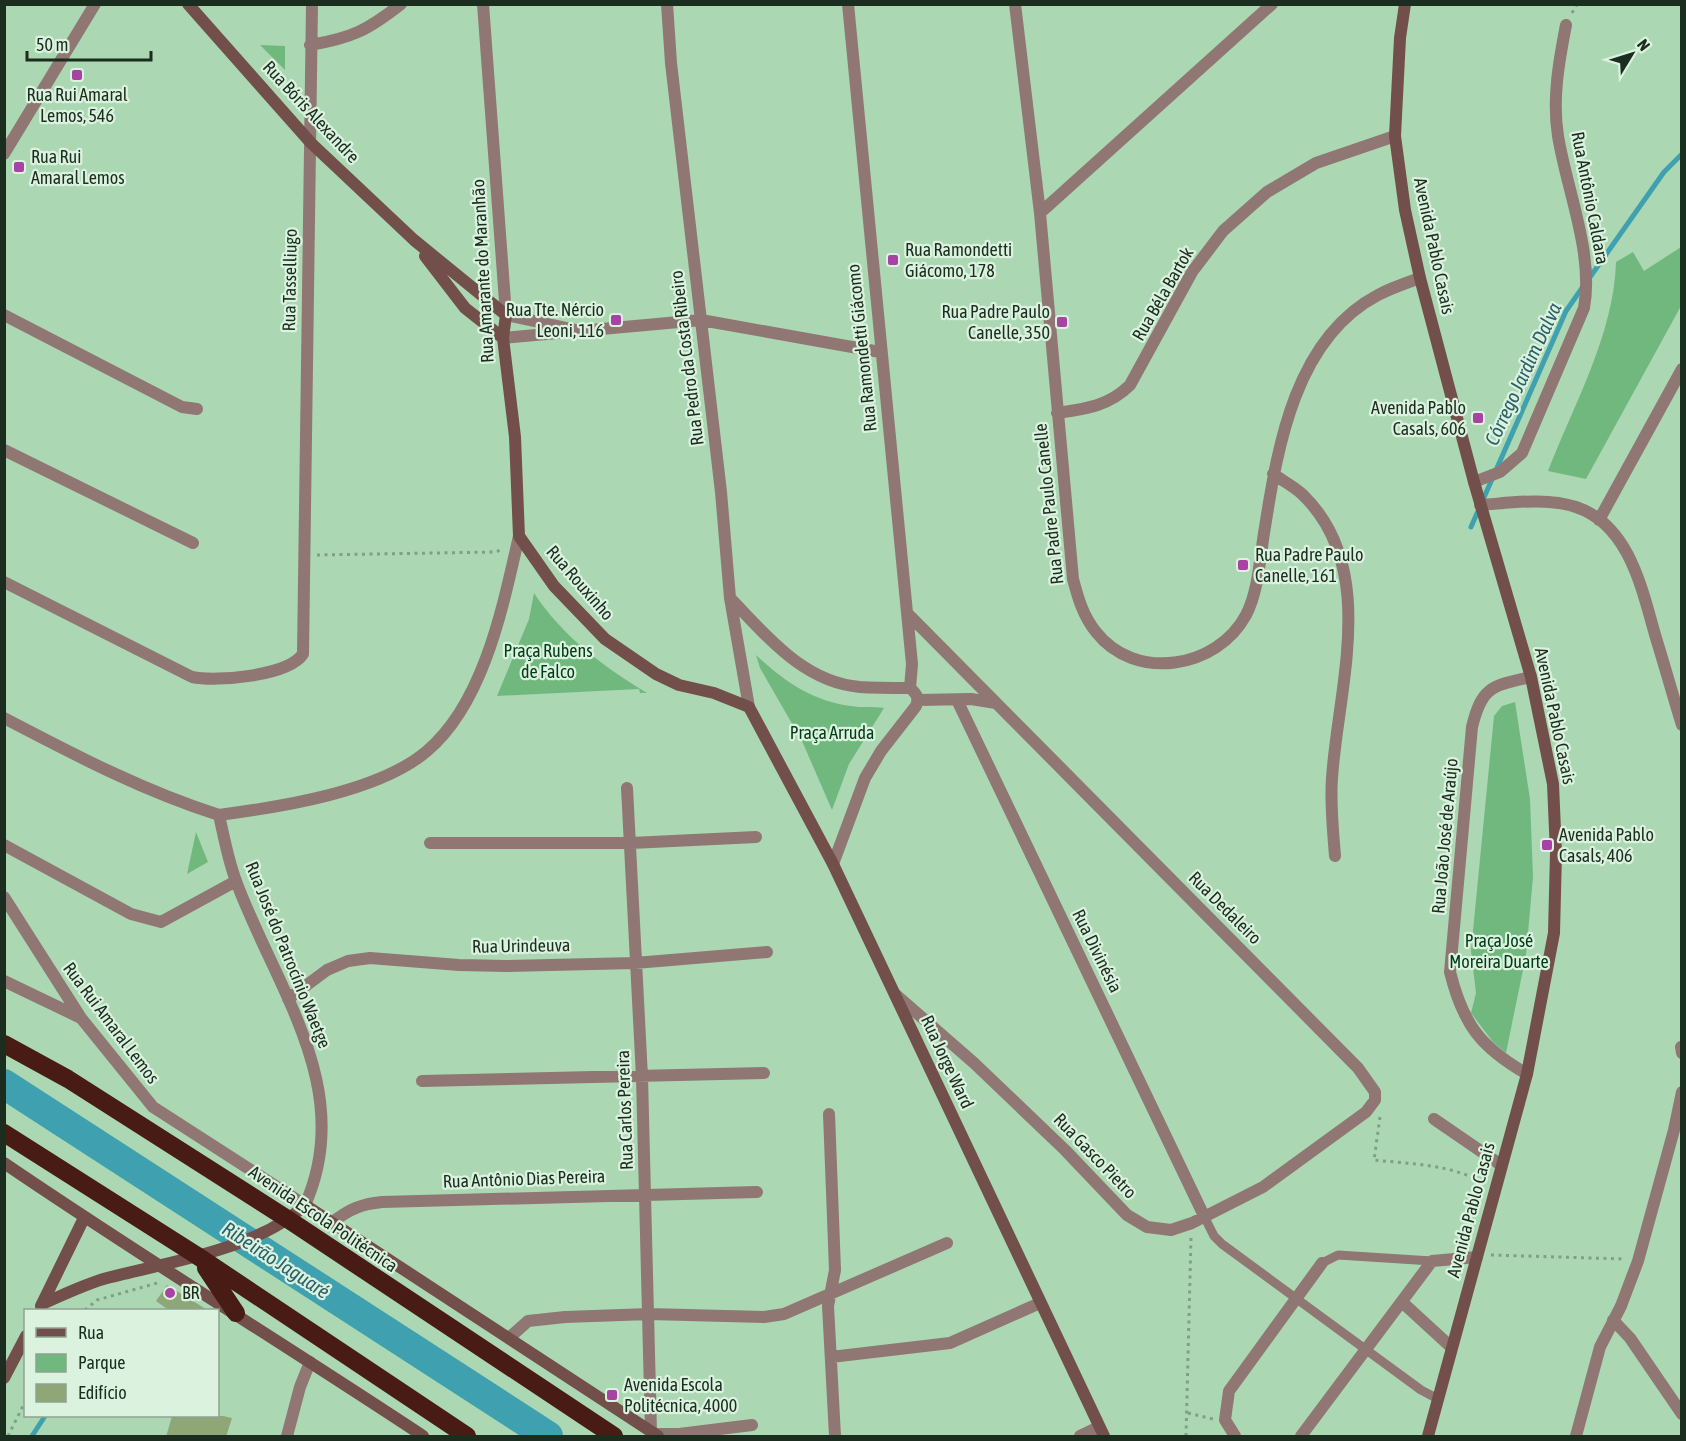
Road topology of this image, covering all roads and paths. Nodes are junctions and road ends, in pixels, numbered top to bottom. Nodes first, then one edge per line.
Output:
1 (95, 4) edge
2 (188, 4) edge
3 (312, 4) edge
4 (401, 4) edge
5 (483, 4) edge
6 (667, 4) edge
7 (848, 4) edge
8 (1015, 4) edge
9 (1272, 4) edge
10 (1406, 4) edge
11 (1566, 25) dead end
12 (310, 45) junction
13 (1395, 136) junction
14 (311, 142) junction
15 (4, 154) edge
16 (1040, 213) junction
17 (414, 240) junction
18 (1420, 278) junction
19 (4, 315) edge
20 (506, 315) junction
21 (701, 320) junction
22 (576, 330) junction
23 (503, 338) junction
24 (880, 352) junction
25 (1682, 369) edge
26 (197, 409) dead end
27 (1058, 413) junction
28 (4, 450) edge
29 (1273, 474) junction
30 (1474, 482) junction
31 (1480, 505) junction
32 (1599, 520) junction
33 (519, 536) junction
34 (193, 543) dead end
35 (303, 556) junction
36 (4, 582) edge
37 (730, 598) junction
38 (907, 613) junction
39 (1531, 678) junction
40 (910, 688) junction
41 (918, 700) junction
42 (957, 700) junction
43 (996, 703) junction
44 (749, 707) junction
45 (4, 718) edge
46 (1682, 725) edge
47 (627, 788) dead end
48 (219, 814) junction
49 (756, 837) dead end
50 (430, 843) dead end
51 (631, 843) junction
52 (4, 845) edge
53 (1335, 856) dead end
54 (833, 864) junction
55 (236, 881) junction
56 (4, 897) edge
57 (767, 952) dead end
58 (635, 963) junction
59 (4, 981) edge
60 (895, 994) junction
61 (288, 999) junction
62 (81, 1018) junction
63 (4, 1044) edge
64 (1681, 1047) edge
65 (1682, 1053) edge
66 (764, 1073) dead end
67 (1527, 1074) junction
68 (642, 1077) junction
69 (422, 1081) dead end
70 (1375, 1092) junction
71 (1682, 1092) edge
72 (829, 1114) dead end
73 (1434, 1119) dead end
74 (4, 1133) edge
75 (4, 1163) edge
76 (1501, 1165) junction
77 (1495, 1190) junction
78 (758, 1192) dead end
79 (645, 1194) junction
80 (304, 1205) junction
81 (84, 1218) junction
82 (1205, 1218) junction
83 (333, 1222) junction
84 (1192, 1223) junction
85 (281, 1225) junction
86 (947, 1243) dead end
87 (195, 1255) junction
88 (1477, 1257) junction
89 (1432, 1261) junction
90 (1638, 1261) junction
91 (1322, 1263) joint
92 (161, 1265) junction
93 (180, 1277) junction
94 (830, 1295) junction
95 (1296, 1297) junction
96 (1402, 1302) junction
97 (1040, 1303) junction
98 (40, 1307) edge
99 (87, 1309) edge
100 (236, 1313) junction
101 (649, 1314) junction
102 (1613, 1320) junction
103 (509, 1338) junction
104 (24, 1340) edge
105 (1451, 1347) junction
106 (1368, 1350) junction
107 (831, 1358) junction
108 (310, 1362) junction
109 (4, 1378) edge
110 (1438, 1399) junction
111 (24, 1404) edge
112 (1187, 1413) junction
113 (1682, 1414) edge
114 (1226, 1424) junction
115 (752, 1425) dead end
116 (1102, 1432) edge
117 (655, 1434) edge
118 (417, 1435) edge
119 (8, 1437) edge
120 (287, 1437) edge
121 (467, 1437) edge
122 (614, 1437) edge
123 (835, 1437) edge
124 (1080, 1437) edge
125 (1186, 1437) edge
126 (1235, 1437) edge
127 (1301, 1437) edge
128 (1428, 1437) edge
129 (1576, 1437) edge

1 - 15 street
2 - 14 street, Rua Bóris Alexandre
3 - 12 street, Rua Tasselliugo
4 - 12 street
5 - 20 street, Rua Amarante do Maranhão
6 - 21 street, Rua Pedro da Costa Ribeiro
7 - 24 street, Rua Ramondetti Giácomo
8 - 16 street, Rua Padre Paulo Canelle
9 - 16 street
10 - 13 street, Avenida Pablo Casais
11 - 30 street, Rua Antônio Caldara
12 - 14 street, Rua Tasselliugo
13 - 18 street, Avenida Pablo Casais
13 - 27 street, Rua Béla Bartok
14 - 17 street, Rua Bóris Alexandre
14 - 35 street, Rua Tasselliugo
16 - 27 street, Rua Padre Paulo Canelle
17 - 20 street, Rua Bóris Alexandre
17 - 23 street, Rua Bóris Alexandre
18 - 29 street, Rua Padre Paulo Canelle
18 - 30 street, Avenida Pablo Casais
19 - 26 street
20 - 22 street
20 - 23 street, Rua Amarante do Maranhão
21 - 22 street
21 - 24 street
21 - 37 street, Rua Pedro da Costa Ribeiro
22 - 23 street
23 - 33 street, Rua Amarante do Maranhão
24 - 38 street, Rua Ramondetti Giácomo
25 - 32 street
27 - 29 street, Rua Padre Paulo Canelle
28 - 34 street
29 - 53 street
30 - 31 street, Avenida Pablo Casais
31 - 32 street
31 - 39 street, Avenida Pablo Casais
32 - 46 street
33 - 35 path
33 - 44 street, Rua Rouxinho
33 - 48 street
35 - 36 street, Rua Tasselliugo
37 - 40 street
37 - 44 street, Rua Pedro da Costa Ribeiro
38 - 40 street, Rua Ramondetti Giácomo
38 - 43 street, Rua Dedaleiro
39 - 67 street, Avenida Pablo Casais
39 - 67 street, Rua João José de Araújo
40 - 41 street
41 - 42 street
41 - 54 street
42 - 43 street
42 - 82 street, Rua Divinésia
43 - 70 street, Rua Dedaleiro
44 - 54 street, Rua Jorge Ward
45 - 48 street
47 - 51 street, Rua Carlos Pereira
48 - 55 street, Rua José do Patrocínio Waetge
49 - 51 street
50 - 51 street
51 - 58 street, Rua Carlos Pereira
52 - 55 street
54 - 60 street, Rua Jorge Ward
55 - 61 street, Rua José do Patrocínio Waetge
56 - 62 street, Rua Rui Amaral Lemos
57 - 58 street, Rua Urindeuva
58 - 61 street, Rua Urindeuva
58 - 68 street, Rua Carlos Pereira
59 - 62 street
60 - 84 street, Rua Gasco Pietro
60 - 97 street, Rua Jorge Ward
61 - 80 street, Rua José do Patrocínio Waetge
62 - 80 street, Rua Rui Amaral Lemos
63 - 85 highway, Avenida Escola Politécnica
64 - 65 street
66 - 68 street
67 - 76 street, Avenida Pablo Casais
68 - 69 street
68 - 79 street, Rua Carlos Pereira
70 - 77 path
70 - 82 street, Rua Gasco Pietro
71 - 90 street
72 - 94 street
73 - 76 street
74 - 87 highway
75 - 81 street
76 - 77 street, Avenida Pablo Casais
77 - 88 street, Avenida Pablo Casais
78 - 79 street, Rua Antônio Dias Pereira
79 - 83 street, Rua Antônio Dias Pereira
79 - 101 street, Rua Carlos Pereira
80 - 83 street, Avenida Escola Politécnica
80 - 85 street
81 - 92 street
81 - 98 street
82 - 84 street, Rua Gasco Pietro
82 - 95 lane
83 - 103 street, Avenida Escola Politécnica
84 - 112 path
85 - 87 street
85 - 122 highway, Avenida Escola Politécnica
86 - 94 street
87 - 92 street
87 - 100 highway
87 - 121 highway
88 - 89 street
88 - 90 path
88 - 105 street, Avenida Pablo Casais
89 - 91 lane
89 - 96 street
90 - 102 street
91 - 95 street
92 - 93 street
92 - 98 street
93 - 99 path
93 - 100 street
94 - 101 street
94 - 107 street
95 - 106 lane
95 - 114 street
96 - 105 street
96 - 106 street
97 - 107 street
97 - 116 street, Rua Jorge Ward
100 - 108 street
101 - 103 street
101 - 117 street, Rua Carlos Pereira
102 - 113 street
102 - 129 street
103 - 117 street, Avenida Escola Politécnica
104 - 109 street
105 - 110 street, Avenida Pablo Casais
106 - 110 lane
106 - 127 street
107 - 123 street
108 - 118 street
108 - 120 street
110 - 128 street, Avenida Pablo Casais
111 - 119 path
112 - 114 path
112 - 125 path
114 - 126 street
115 - 117 street
116 - 124 street

